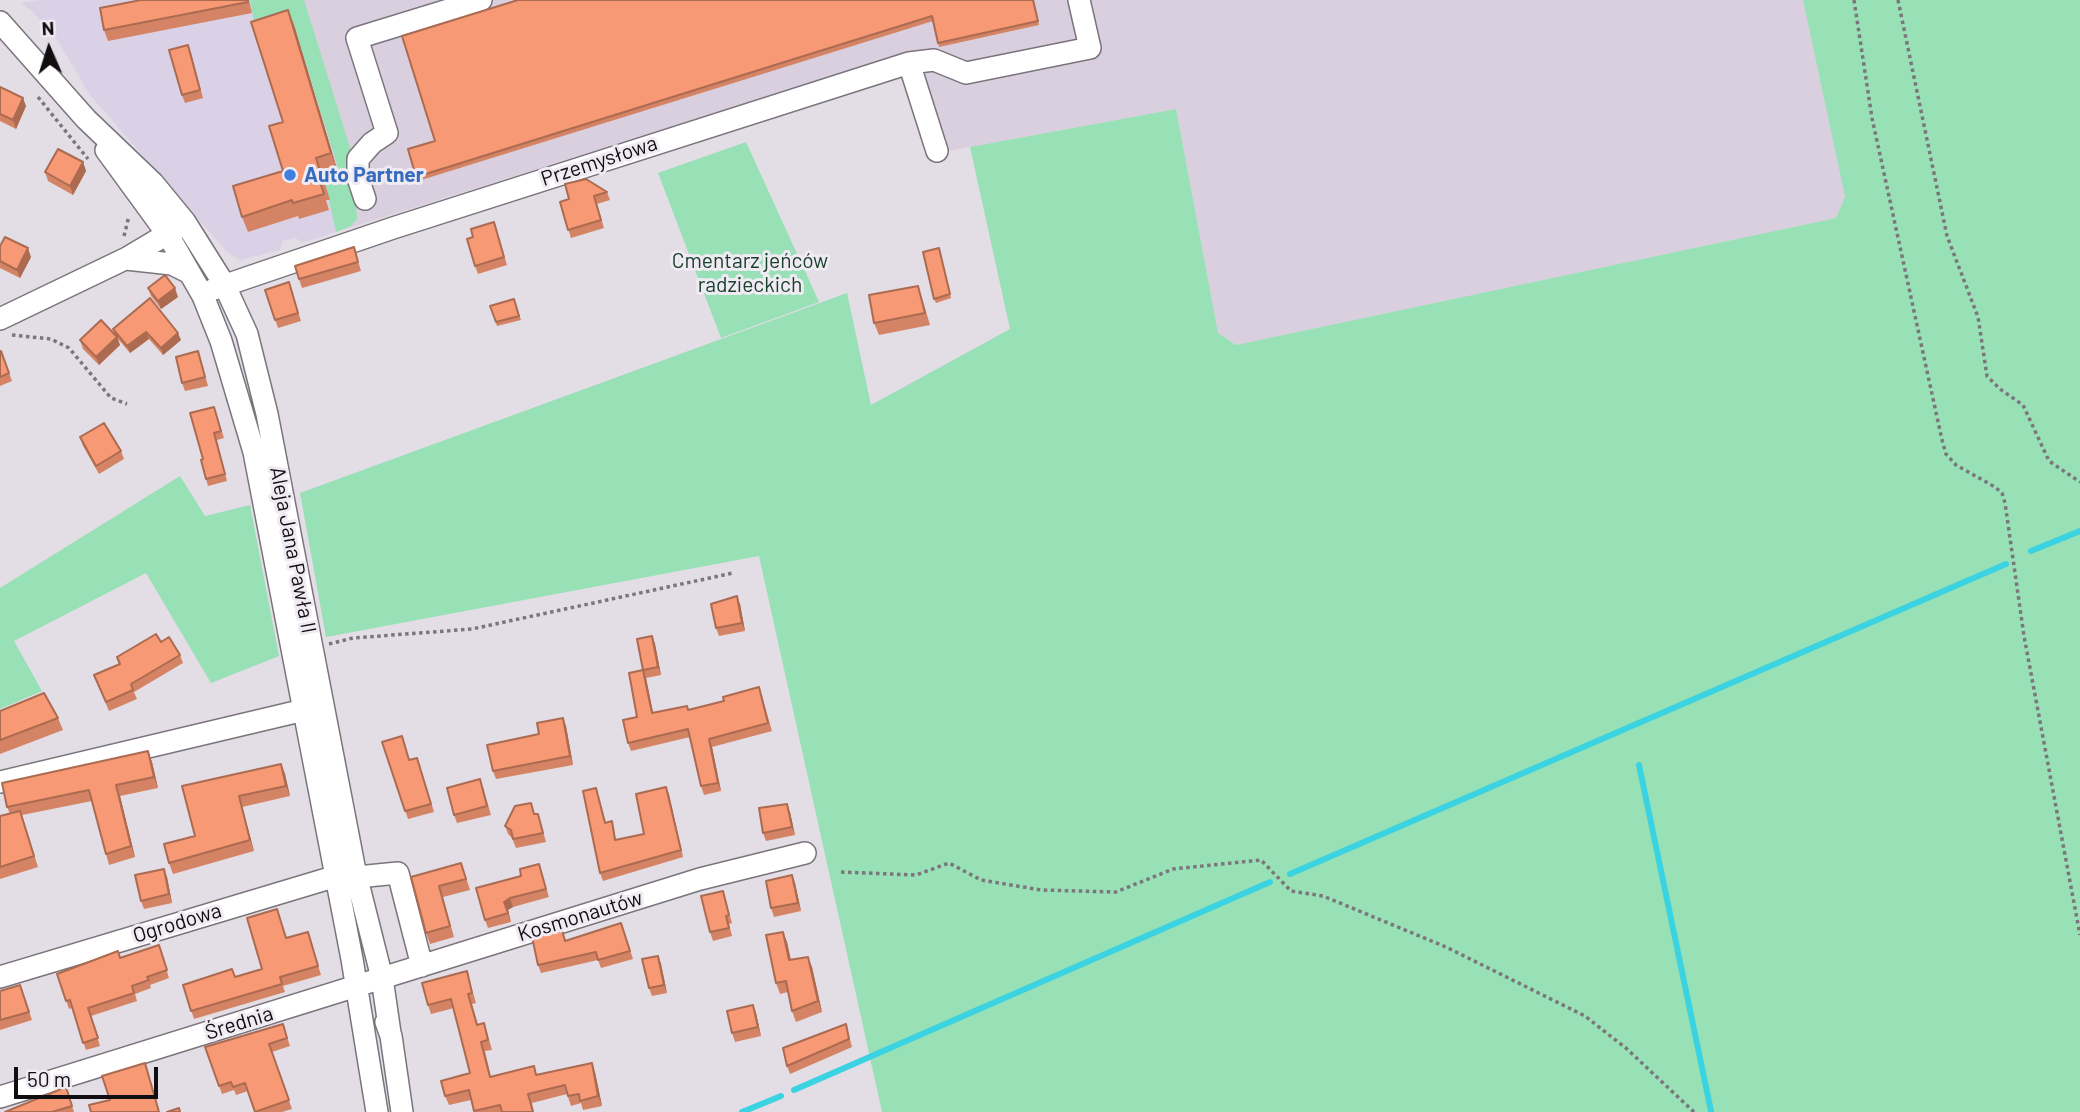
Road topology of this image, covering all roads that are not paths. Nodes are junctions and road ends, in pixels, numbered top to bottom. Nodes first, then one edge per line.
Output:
1 (481, 0) edge
2 (1079, 0) edge
3 (0, 22) edge
4 (909, 63) junction
5 (937, 151) dead end
6 (365, 199) dead end
7 (177, 229) junction
8 (122, 250) junction
9 (190, 273) junction
10 (224, 284) junction
11 (202, 296) junction
12 (0, 318) edge
13 (302, 650) junction
14 (304, 710) junction
15 (0, 782) edge
16 (805, 853) dead end
17 (350, 874) junction
18 (422, 966) junction
19 (0, 976) edge
20 (382, 978) junction
21 (357, 986) junction
22 (390, 1033) junction
23 (397, 1083) junction
24 (0, 1097) edge
25 (373, 1111) edge
26 (402, 1112) edge

1 - 6 street
2 - 4 street, Przemysłowa
3 - 7 street, Aleja Jana Pawła II
4 - 5 street
4 - 10 street, Przemysłowa
7 - 8 street
7 - 9 street, Aleja Jana Pawła II
7 - 10 street, Aleja Jana Pawła II
8 - 9 street
8 - 12 street
9 - 11 street, Aleja Jana Pawła II
10 - 11 street, Przemysłowa
10 - 13 street, Aleja Jana Pawła II
11 - 13 street, Aleja Jana Pawła II
13 - 14 street, Aleja Jana Pawła II
13 - 17 street, Aleja Jana Pawła II
14 - 15 street
14 - 17 street, Aleja Jana Pawła II
16 - 18 street, Kosmonautów
17 - 18 street, Ogrodowa
17 - 19 street, Ogrodowa
17 - 20 street, Aleja Jana Pawła II
17 - 21 street, Aleja Jana Pawła II
18 - 20 street, Kosmonautów
20 - 21 street, Kosmonautów
20 - 22 street, Aleja Jana Pawła II
21 - 22 street, Aleja Jana Pawła II
21 - 24 street, Średnia
21 - 25 street, Aleja Jana Pawła II
22 - 23 street, Aleja Jana Pawła II
23 - 25 street
23 - 26 street, Aleja Jana Pawła II

